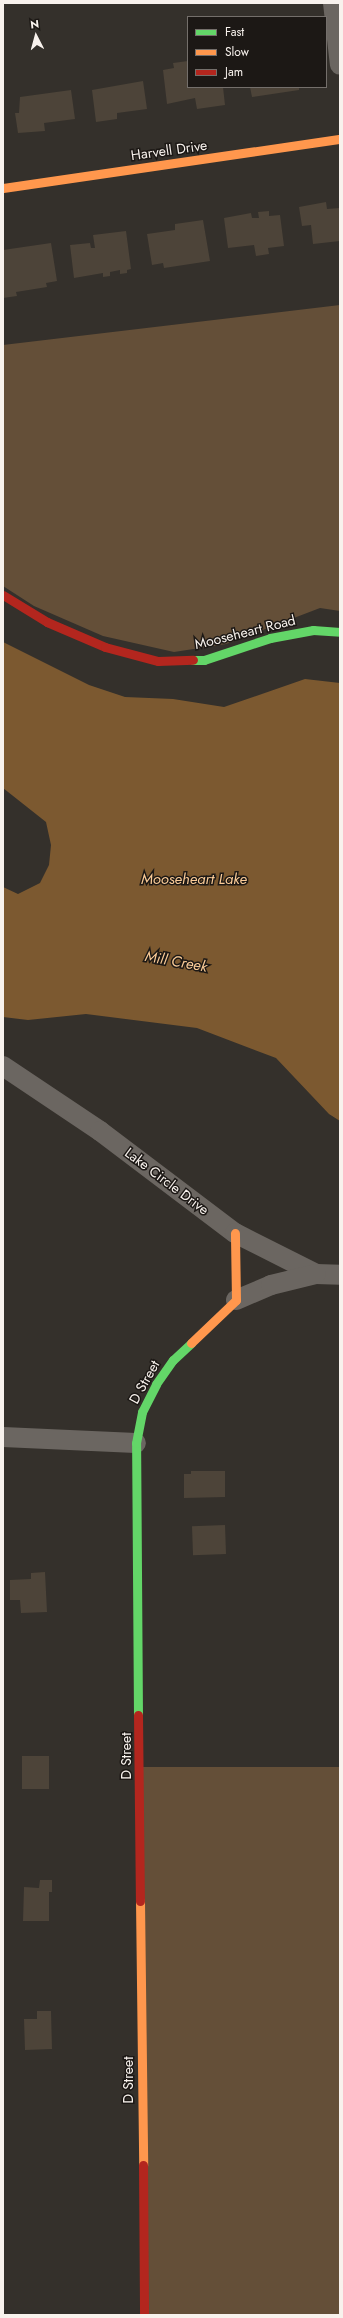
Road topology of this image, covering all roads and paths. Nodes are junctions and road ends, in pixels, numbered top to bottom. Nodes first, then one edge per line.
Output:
1 (333, 3) edge
2 (340, 65) edge
3 (340, 139) edge
4 (3, 188) edge
5 (3, 595) edge
6 (340, 632) edge
7 (3, 1066) edge
8 (235, 1233) junction
9 (316, 1274) junction
10 (340, 1276) edge
11 (236, 1300) junction
12 (3, 1437) edge
13 (136, 1443) junction
14 (144, 2315) edge

1 - 2 street
3 - 4 street, Harvell Drive
5 - 6 street, Mooseheart Road
7 - 8 street, Lake Circle Drive
8 - 9 street, Lake Circle Drive
8 - 11 street
9 - 10 street, Lake Circle Drive
9 - 11 street
11 - 13 street, D Street
12 - 13 street
13 - 14 street, D Street

